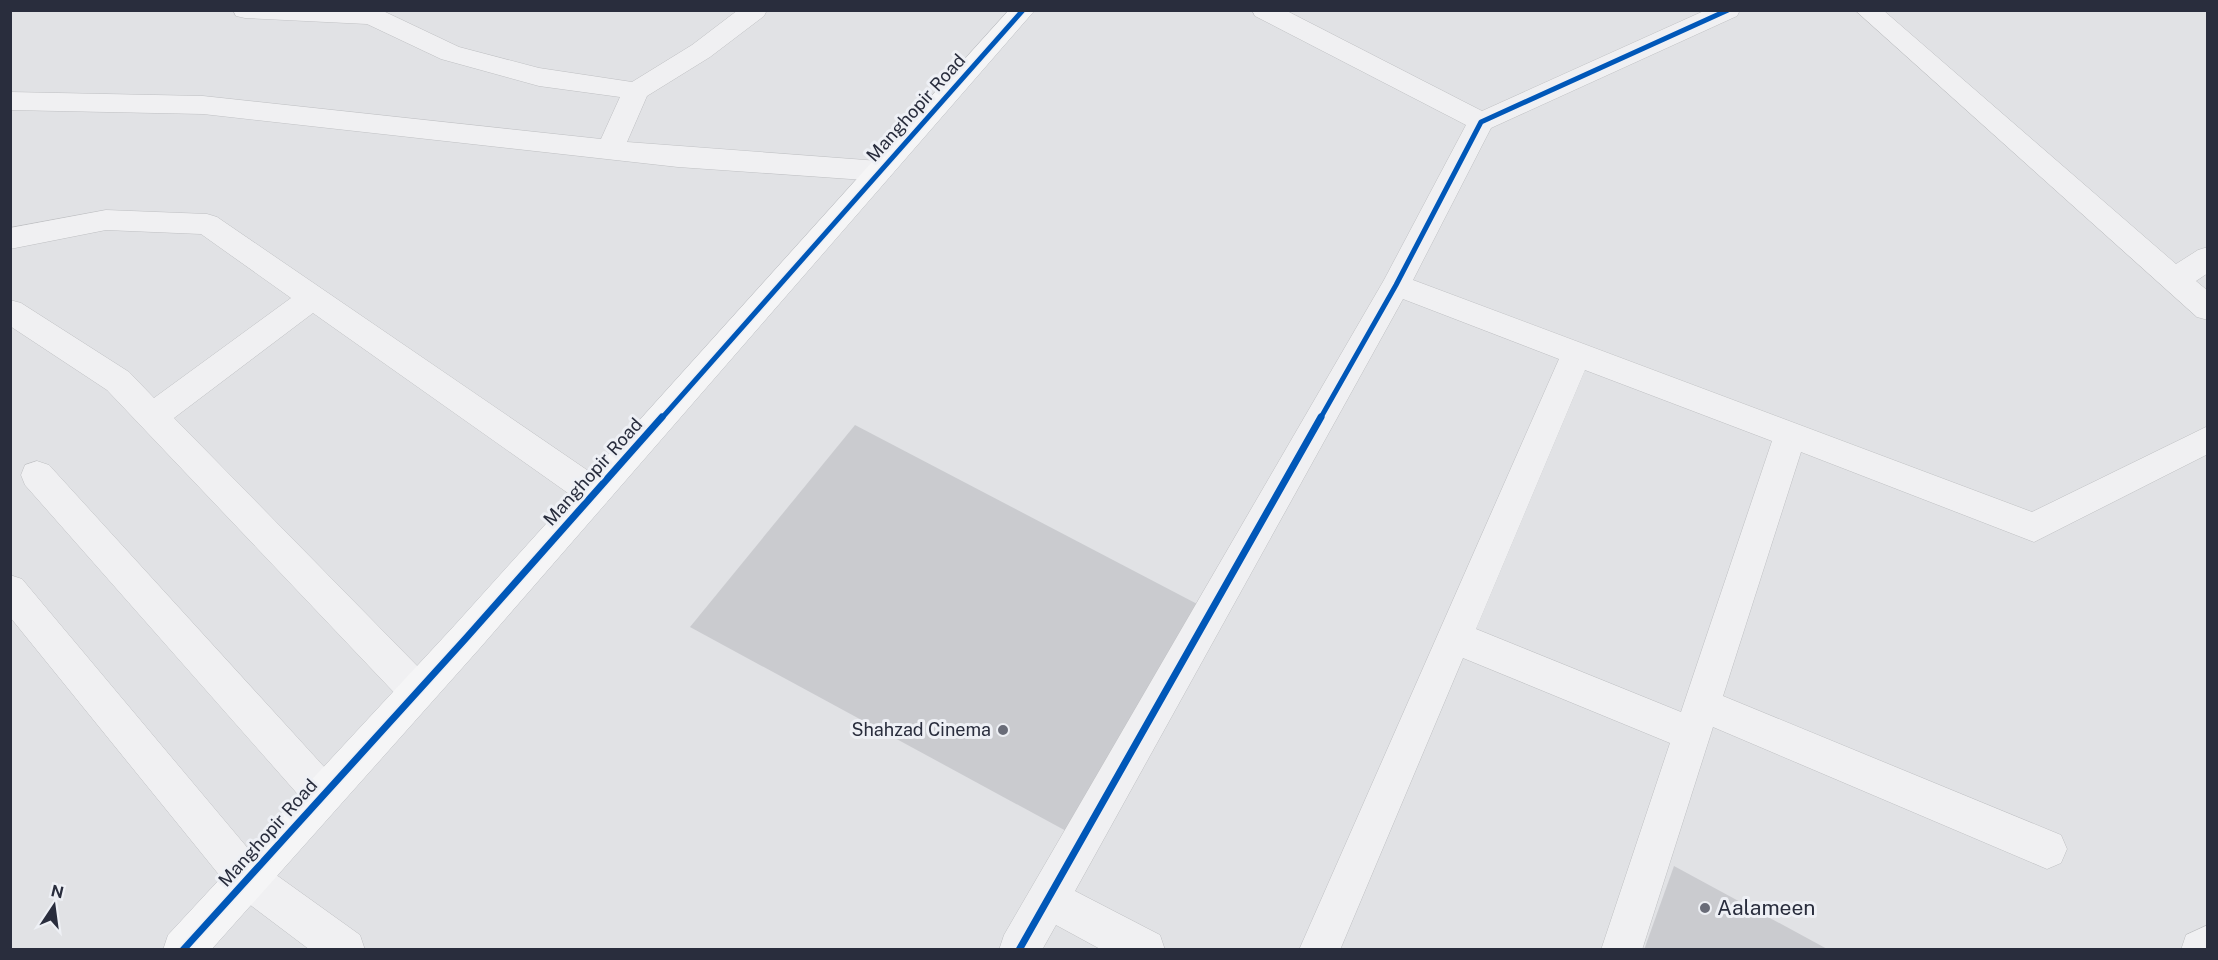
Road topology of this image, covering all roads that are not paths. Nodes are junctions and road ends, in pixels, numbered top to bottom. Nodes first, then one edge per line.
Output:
1 (245, 10) edge
2 (754, 10) edge
3 (1023, 10) edge
4 (1264, 10) edge
5 (1728, 10) edge
6 (1867, 10) edge
7 (365, 13) edge
8 (636, 91) junction
9 (10, 101) edge
10 (1480, 122) junction
11 (610, 149) junction
12 (879, 171) junction
13 (10, 239) edge
14 (2208, 258) edge
15 (2175, 280) junction
16 (1396, 285) junction
17 (313, 297) junction
18 (2208, 309) edge
19 (10, 311) edge
20 (1576, 353) junction
21 (152, 417) junction
22 (1791, 434) junction
23 (2208, 439) edge
24 (37, 476) dead end
25 (594, 493) junction
26 (10, 590) edge
27 (1454, 637) junction
28 (417, 690) junction
29 (1697, 720) junction
30 (323, 794) junction
31 (2047, 849) dead end
32 (247, 878) junction
33 (1049, 899) junction
34 (2208, 945) edge
35 (183, 950) edge
36 (345, 950) edge
37 (1019, 950) edge
38 (1145, 950) edge
39 (1319, 950) edge
40 (1621, 950) edge
41 (2201, 950) edge

1 - 7 street
2 - 8 street
3 - 12 main road, Manghopir Road
4 - 10 street
5 - 10 street
6 - 15 street
7 - 8 street
8 - 11 street
9 - 11 street
10 - 16 street
11 - 12 street
12 - 25 main road, Manghopir Road
13 - 17 street
14 - 15 street
15 - 18 street
16 - 20 street
16 - 33 street
17 - 21 street
17 - 25 street
19 - 21 street
20 - 22 street
20 - 27 street
21 - 28 street
22 - 23 street
22 - 29 street
24 - 30 street
25 - 28 main road, Manghopir Road
26 - 32 street
27 - 29 street
27 - 39 street
28 - 30 main road, Manghopir Road
29 - 31 street
29 - 40 street
30 - 32 main road, Manghopir Road
32 - 35 main road, Manghopir Road
32 - 36 street
33 - 37 street
33 - 38 street
34 - 41 street

